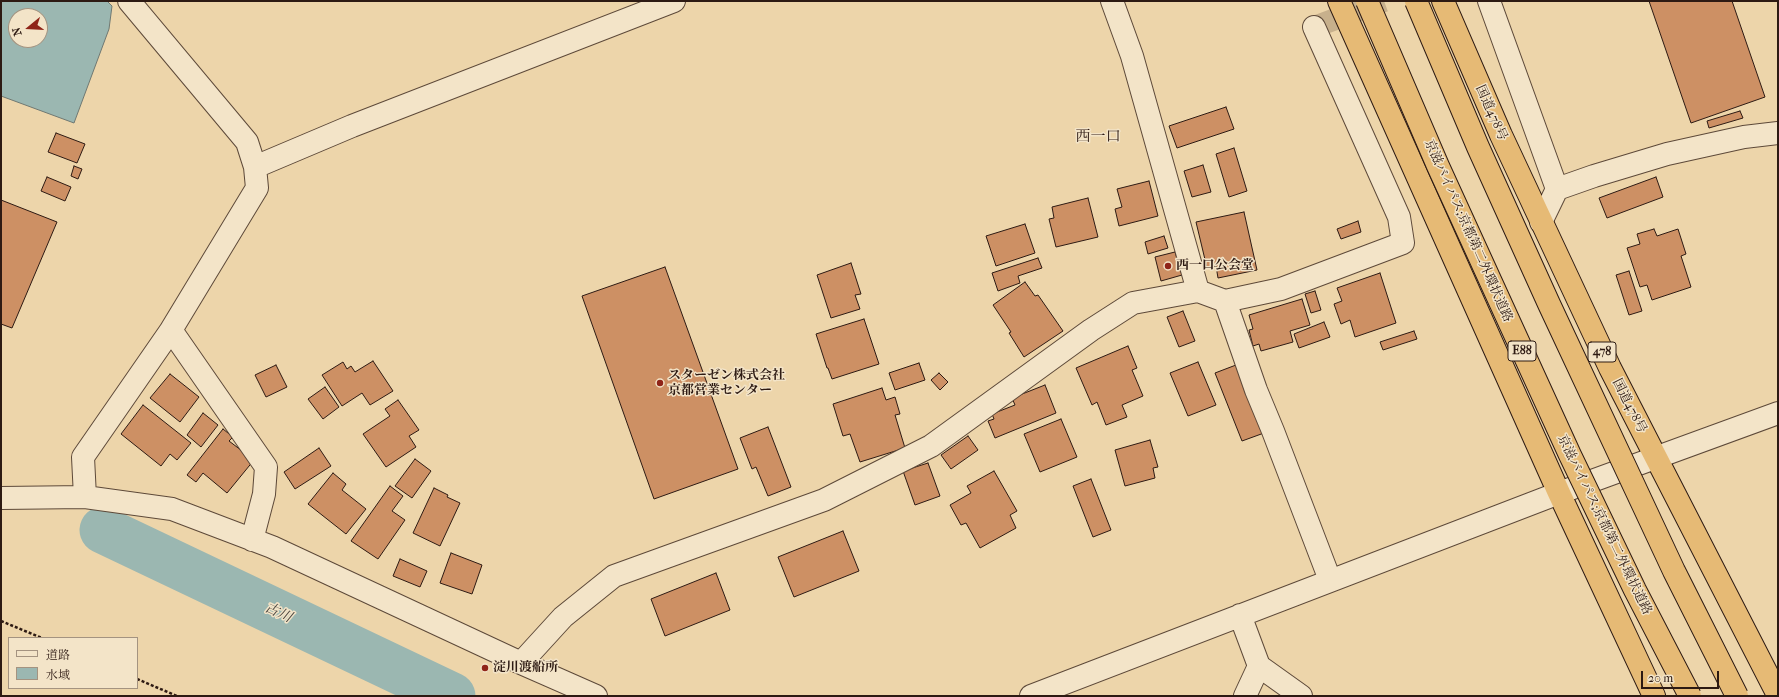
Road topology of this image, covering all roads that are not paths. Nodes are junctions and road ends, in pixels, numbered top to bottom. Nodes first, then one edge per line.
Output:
1 (129, 1) edge
2 (674, 1) edge
3 (1112, 1) edge
4 (1339, 1) edge
5 (1367, 1) edge
6 (1416, 1) edge
7 (1443, 1) edge
8 (1488, 1) edge
9 (1314, 27) dead end
10 (1778, 133) edge
11 (255, 168) junction
12 (1557, 189) junction
13 (1541, 222) junction
14 (1198, 291) junction
15 (1225, 301) junction
16 (171, 330) junction
17 (1778, 413) edge
18 (1656, 458) junction
19 (1559, 493) junction
20 (85, 497) junction
21 (1, 498) edge
22 (252, 540) junction
23 (1330, 580) junction
24 (1240, 615) junction
25 (521, 663) junction
26 (1259, 666) junction
27 (1778, 695) edge
28 (596, 696) edge
29 (1030, 696) edge
30 (1245, 696) edge
31 (1301, 696) edge
32 (1654, 696) edge
33 (1690, 696) edge
34 (1737, 696) edge

1 - 11 street
2 - 11 street
3 - 14 street
4 - 19 highway
5 - 33 highway, 京滋バイパス;京都第二外環状道路 / E88, bridge
6 - 34 highway, bridge
7 - 13 highway, 国道478号 / 478
8 - 12 street
9 - 15 street
10 - 12 street
11 - 16 street
12 - 13 street
13 - 18 highway, 国道478号 / 478
14 - 15 street
14 - 25 street
15 - 23 street
16 - 20 street
16 - 22 street
17 - 18 street
18 - 19 street
18 - 27 highway, 国道478号 / 478
19 - 23 street
19 - 32 highway
20 - 21 street
20 - 22 street
22 - 25 street
23 - 24 street
24 - 26 street
24 - 29 street
25 - 28 street
26 - 30 street
26 - 31 street

